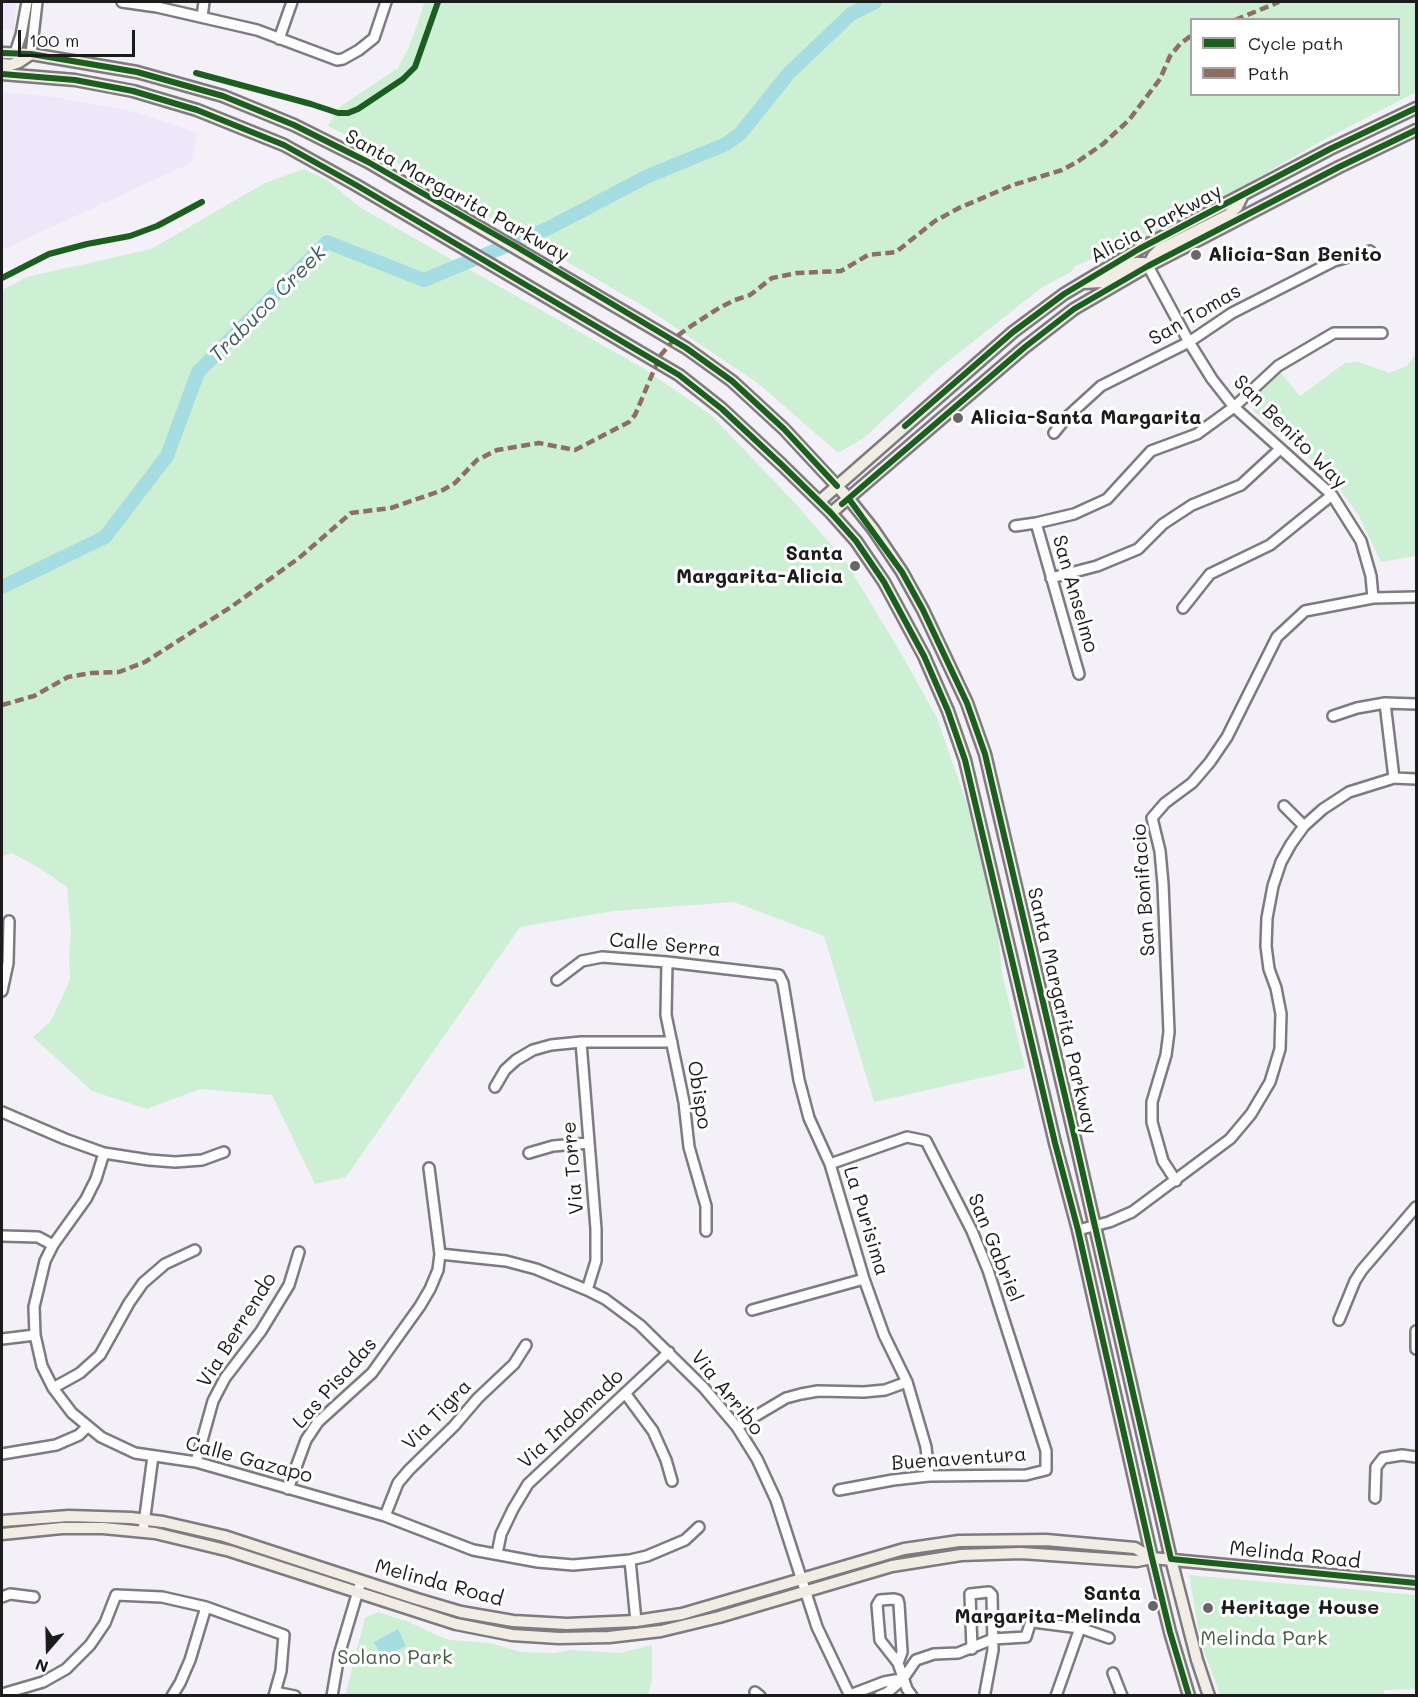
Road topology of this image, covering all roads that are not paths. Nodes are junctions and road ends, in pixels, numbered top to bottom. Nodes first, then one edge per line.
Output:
1 (27, 2) edge
2 (37, 2) edge
3 (122, 2) edge
4 (204, 2) edge
5 (292, 2) edge
6 (386, 2) edge
7 (202, 17) junction
8 (279, 39) junction
9 (2, 53) edge
10 (15, 53) junction
11 (32, 54) junction
12 (2, 64) edge
13 (2, 74) edge
14 (1416, 108) edge
15 (1416, 130) edge
16 (1242, 197) junction
17 (1370, 252) dead end
18 (1148, 266) junction
19 (1082, 283) junction
20 (1382, 333) dead end
21 (1189, 342) junction
22 (1234, 407) junction
23 (1054, 433) dead end
24 (1280, 449) junction
25 (837, 486) junction
26 (1332, 495) junction
27 (849, 499) junction
28 (820, 501) junction
29 (831, 513) junction
30 (1036, 523) junction
31 (1015, 526) dead end
32 (1051, 578) junction
33 (1416, 597) edge
34 (1372, 598) junction
35 (1183, 608) dead end
36 (1079, 674) dead end
37 (1385, 703) junction
38 (1416, 704) edge
39 (1333, 716) dead end
40 (1394, 778) junction
41 (1416, 778) edge
42 (1284, 806) dead end
43 (1304, 826) junction
44 (9, 921) dead end
45 (667, 962) junction
46 (777, 974) joint
47 (557, 980) dead end
48 (2, 991) edge
49 (581, 1042) junction
50 (672, 1042) junction
51 (495, 1088) dead end
52 (2, 1112) edge
53 (589, 1143) junction
54 (224, 1152) dead end
55 (105, 1153) junction
56 (529, 1153) dead end
57 (830, 1164) junction
58 (429, 1168) dead end
59 (1176, 1181) junction
60 (1416, 1207) edge
61 (1094, 1226) junction
62 (1078, 1230) junction
63 (706, 1231) dead end
64 (2, 1236) edge
65 (53, 1245) junction
66 (195, 1250) dead end
67 (299, 1252) dead end
68 (440, 1254) junction
69 (864, 1279) junction
70 (587, 1290) junction
71 (752, 1310) dead end
72 (1339, 1320) dead end
73 (1416, 1331) edge
74 (35, 1335) junction
75 (2, 1339) edge
76 (526, 1345) dead end
77 (1416, 1349) edge
78 (669, 1352) junction
79 (907, 1382) junction
80 (53, 1388) junction
81 (625, 1393) junction
82 (87, 1427) junction
83 (737, 1427) junction
84 (2, 1454) edge
85 (153, 1456) junction
86 (1416, 1457) edge
87 (196, 1462) junction
88 (1046, 1470) joint
89 (929, 1476) junction
90 (672, 1481) dead end
91 (288, 1489) junction
92 (839, 1490) dead end
93 (1375, 1498) dead end
94 (385, 1516) junction
95 (144, 1519) junction
96 (2, 1521) edge
97 (699, 1527) dead end
98 (143, 1531) junction
99 (2, 1534) edge
100 (497, 1554) junction
101 (1152, 1558) junction
102 (1171, 1559) junction
103 (630, 1560) junction
104 (801, 1578) junction
105 (361, 1581) junction
106 (1416, 1583) edge
107 (805, 1591) junction
108 (357, 1593) junction
109 (2, 1597) edge
110 (34, 1597) dead end
111 (206, 1607) junction
112 (636, 1621) junction
113 (1080, 1628) junction
114 (1109, 1638) dead end
115 (993, 1639) junction
116 (972, 1649) junction
117 (898, 1663) junction
118 (1113, 1673) dead end
119 (903, 1679) junction
120 (2, 1694) edge
121 (274, 1694) edge
122 (986, 1694) dead end
123 (172, 1695) edge
124 (295, 1695) edge
125 (332, 1695) edge
126 (850, 1695) edge
127 (879, 1695) edge
128 (912, 1695) edge
129 (1056, 1695) edge
130 (1122, 1695) edge
131 (1189, 1695) edge
132 (1209, 1695) edge

1 - 10 street
2 - 11 street
3 - 7 street
4 - 7 street
5 - 8 street
6 - 8 street
7 - 8 street
9 - 10 main road, Santa Margarita Parkway
10 - 11 main road, Santa Margarita Parkway
11 - 12 main road
11 - 25 main road, Santa Margarita Parkway
13 - 28 main road, Santa Margarita Parkway
14 - 16 main road, Alicia Parkway
15 - 18 main road, Alicia Parkway
16 - 18 main road
16 - 19 main road, Alicia Parkway
17 - 21 street, San Tomas
18 - 19 main road
18 - 21 street, San Benito Way
18 - 27 main road, Alicia Parkway
19 - 25 main road, Alicia Parkway
20 - 22 street
21 - 22 street, San Benito Way
21 - 23 street, San Tomas
22 - 24 street, San Benito Way
22 - 30 street
24 - 26 street, San Benito Way
24 - 32 street
25 - 27 main road, Santa Margarita Parkway
25 - 28 main road, Alicia Parkway
26 - 34 street, San Benito Way
26 - 35 street
27 - 29 main road, Alicia Parkway
27 - 61 main road, Santa Margarita Parkway
28 - 29 main road, Santa Margarita Parkway
29 - 62 main road, Santa Margarita Parkway
30 - 31 street
30 - 32 street, San Anselmo
32 - 36 street, San Anselmo
33 - 34 street, San Bonifacio
34 - 59 street, San Bonifacio
37 - 38 street
37 - 39 street
37 - 40 street
40 - 41 street
40 - 43 street
42 - 43 street
43 - 59 street
44 - 48 street
45 - 46 street, Calle Serra
45 - 47 street, Calle Serra
45 - 50 street, Obispo
46 - 57 street, La Purisima
49 - 50 street
49 - 51 street
49 - 53 street, Via Torre
50 - 63 street, Obispo
52 - 55 street
53 - 56 street
53 - 70 street, Via Torre
54 - 55 street
55 - 65 street, Calle Gazapo
57 - 69 street, La Purisima
57 - 88 street, San Gabriel
58 - 68 street, Las Pisadas
59 - 61 street
60 - 72 street
61 - 62 street
61 - 102 main road, Santa Margarita Parkway
62 - 101 main road, Santa Margarita Parkway
64 - 65 street
65 - 74 street, Calle Gazapo
66 - 80 street
67 - 87 street, Via Berrendo
68 - 70 street, Via Arribo
68 - 91 street, Las Pisadas
69 - 71 street
69 - 79 street, La Purisima
70 - 78 street, Via Arribo
73 - 77 street
74 - 75 street
74 - 80 street, Calle Gazapo
76 - 94 street, Via Tigra
78 - 81 street, Via Indomado
78 - 83 street, Via Arribo
79 - 83 street
79 - 89 street, La Purisima
80 - 82 street, Calle Gazapo
81 - 90 street
81 - 100 street, Via Indomado
82 - 84 street
82 - 85 street, Calle Gazapo
83 - 104 street, Via Arribo
85 - 87 street, Calle Gazapo
85 - 95 street
86 - 93 street
87 - 91 street, Calle Gazapo
88 - 89 street, Buenaventura
89 - 92 street, Buenaventura
91 - 94 street, Calle Gazapo
94 - 100 street, Calle Gazapo
95 - 96 main road, Melinda Road
95 - 98 street
95 - 105 main road, Melinda Road
97 - 103 street, Calle Gazapo
98 - 99 main road, Melinda Road
98 - 108 main road, Melinda Road
100 - 103 street, Calle Gazapo
101 - 102 main road, Melinda Road
101 - 104 main road, Melinda Road
101 - 107 main road, Melinda Road
101 - 131 main road, Santa Margarita Parkway
102 - 106 main road, Melinda Road
102 - 132 main road, Santa Margarita Parkway
103 - 112 street
104 - 107 street, Via Arribo
104 - 112 main road, Melinda Road
105 - 108 street
105 - 112 main road, Melinda Road
107 - 108 main road, Melinda Road
107 - 126 street, Via Arribo
108 - 125 street
109 - 110 street
111 - 120 street
111 - 121 street
111 - 123 street
113 - 114 street
113 - 115 street
113 - 129 street
115 - 116 street
115 - 116 street
115 - 122 street
116 - 119 street
117 - 117 street
117 - 119 street
118 - 130 street
119 - 126 street
119 - 127 street
119 - 128 street
121 - 124 street

